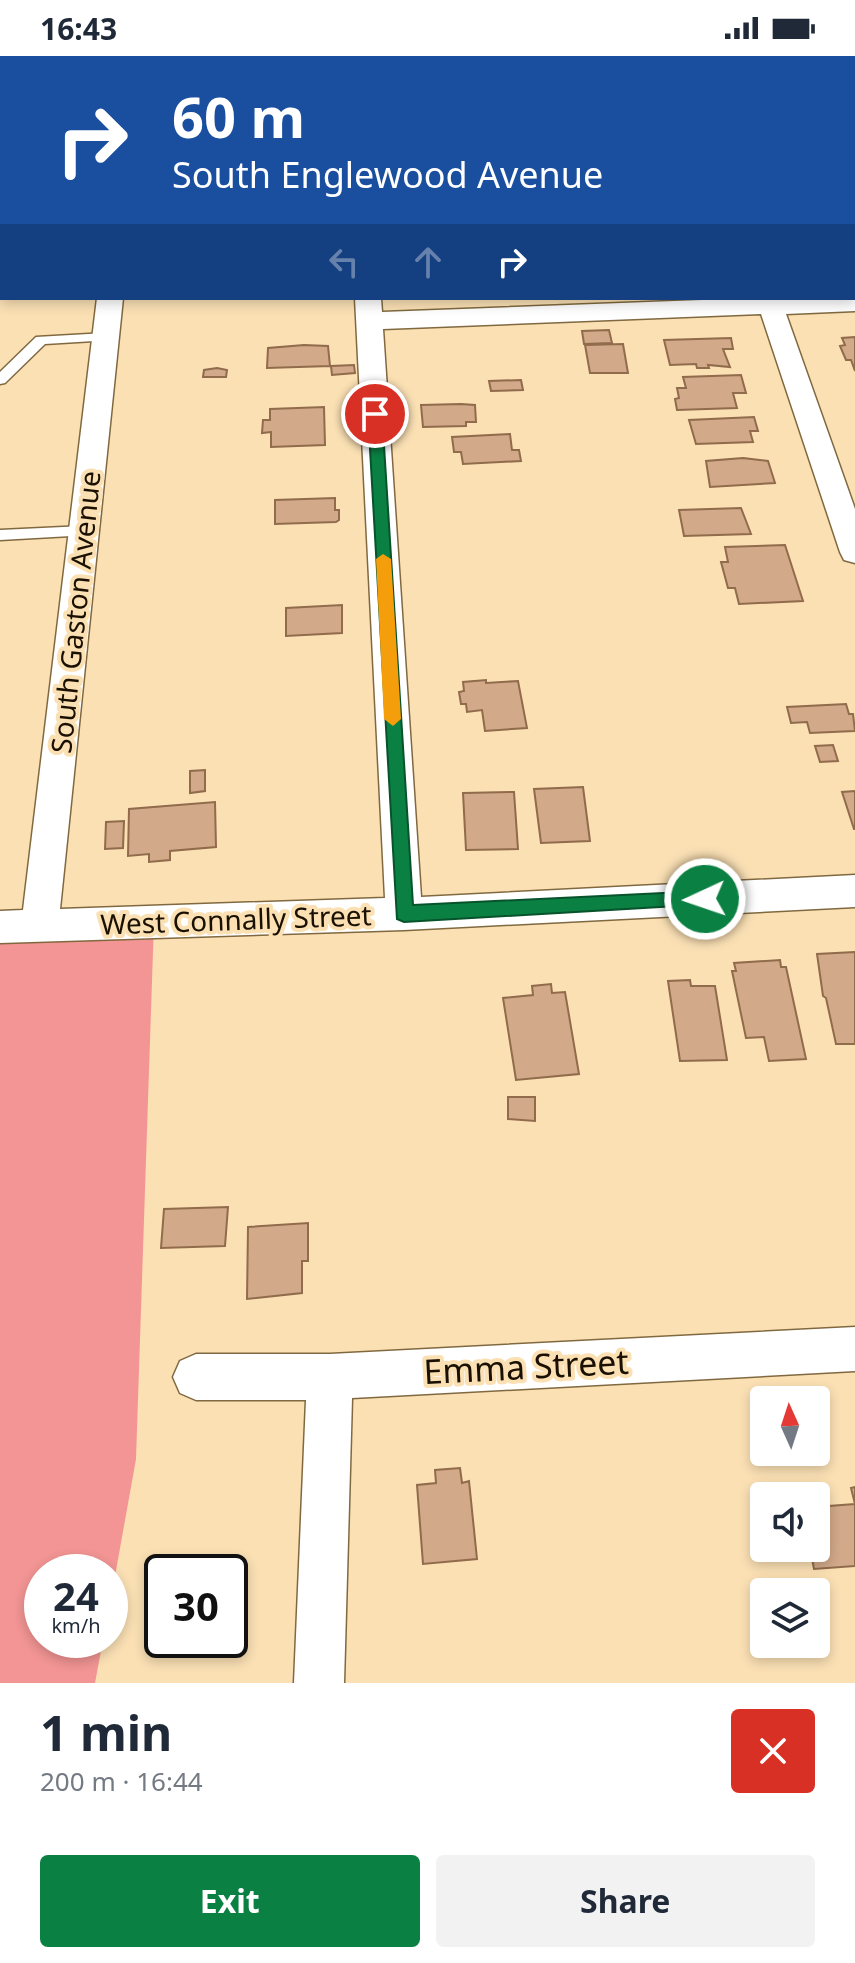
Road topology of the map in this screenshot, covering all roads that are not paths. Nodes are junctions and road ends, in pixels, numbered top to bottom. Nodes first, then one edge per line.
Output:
1 (110, 300) edge
2 (769, 302) edge
3 (855, 303) edge
4 (369, 309) edge
5 (106, 337) junction
6 (0, 380) edge
7 (84, 531) junction
8 (0, 535) edge
9 (855, 552) edge
10 (855, 891) edge
11 (404, 914) junction
12 (40, 925) junction
13 (0, 927) edge
14 (855, 1349) edge
15 (196, 1377) dead end
16 (330, 1377) junction
17 (319, 1683) edge

1 - 5 street, South Gaston Avenue
2 - 3 street
2 - 4 street
2 - 9 street
4 - 11 street
5 - 6 lane
5 - 7 street, South Gaston Avenue
7 - 8 lane
7 - 12 street, South Gaston Avenue
10 - 11 street, West Connally Street
11 - 12 street, West Connally Street
12 - 13 street, West Connally Street
14 - 16 street, Emma Street
15 - 16 street, Emma Street
16 - 17 street

